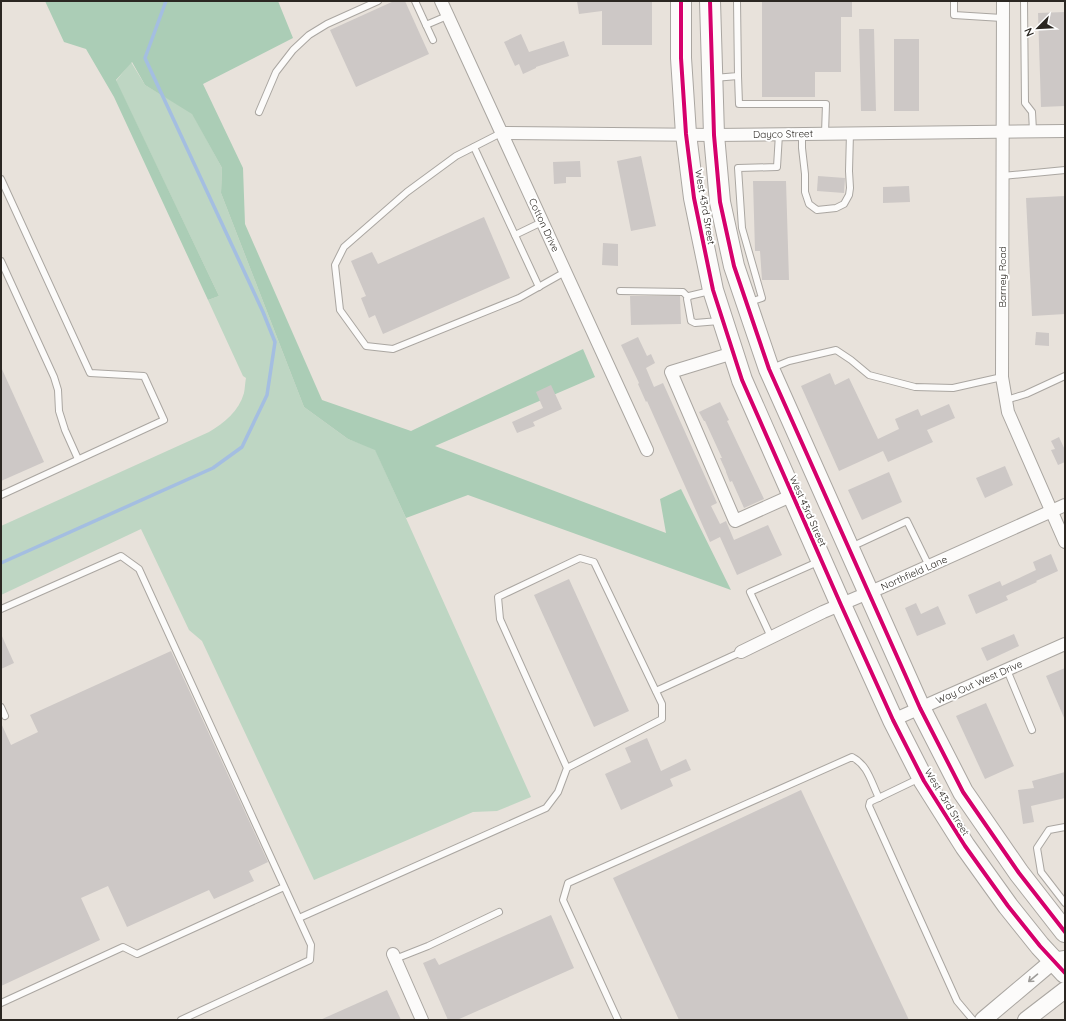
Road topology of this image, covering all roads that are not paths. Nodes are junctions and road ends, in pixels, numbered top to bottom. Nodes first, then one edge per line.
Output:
1 (378, 1) edge
2 (415, 1) edge
3 (441, 1) edge
4 (681, 1) edge
5 (710, 1) edge
6 (737, 1) edge
7 (954, 1) edge
8 (1003, 1) edge
9 (1024, 1) edge
10 (448, 16) junction
11 (1002, 18) junction
12 (426, 25) junction
13 (432, 40) dead end
14 (738, 76) junction
15 (712, 78) junction
16 (259, 112) dead end
17 (1033, 131) junction
18 (1065, 131) edge
19 (501, 132) junction
20 (1002, 132) junction
21 (825, 133) junction
22 (850, 133) junction
23 (686, 134) junction
24 (714, 134) junction
25 (779, 134) junction
26 (802, 134) junction
27 (474, 147) junction
28 (1065, 170) edge
29 (1002, 176) junction
30 (1, 179) edge
31 (542, 222) junction
32 (515, 235) junction
33 (1, 261) edge
34 (565, 272) junction
35 (539, 287) junction
36 (713, 290) junction
37 (620, 291) dead end
38 (688, 297) junction
39 (746, 303) junction
40 (723, 321) junction
41 (733, 352) junction
42 (769, 369) junction
43 (1002, 376) junction
44 (1065, 376) edge
45 (742, 380) junction
46 (1006, 400) junction
47 (648, 450) dead end
48 (78, 459) junction
49 (1, 495) edge
50 (793, 495) junction
51 (1065, 505) edge
52 (1051, 511) junction
53 (1065, 542) edge
54 (849, 549) junction
55 (821, 560) junction
56 (929, 566) junction
57 (868, 593) junction
58 (841, 605) junction
59 (1, 610) edge
60 (771, 637) junction
61 (1065, 644) edge
62 (741, 652) joint
63 (1006, 670) junction
64 (656, 691) junction
65 (1, 707) edge
66 (920, 708) junction
67 (5, 716) dead end
68 (893, 720) junction
69 (1032, 730) dead end
70 (568, 768) junction
71 (922, 777) junction
72 (879, 798) junction
73 (1065, 827) edge
74 (284, 887) junction
75 (1065, 902) edge
76 (499, 912) dead end
77 (299, 918) junction
78 (1065, 932) edge
79 (394, 957) joint
80 (1061, 964) edge
81 (1065, 990) edge
82 (1, 1003) edge
83 (181, 1020) edge
84 (422, 1020) edge
85 (618, 1020) edge
86 (973, 1020) edge
87 (983, 1020) edge
88 (1026, 1020) edge

1 - 16 lane
2 - 12 lane
3 - 10 street, Cotton Drive
4 - 23 main road, West 43rd Street
5 - 15 main road, West 43rd Street
6 - 14 lane
7 - 11 lane
8 - 11 street, Barney Road
9 - 17 lane
10 - 12 lane
10 - 19 street, Cotton Drive
11 - 20 street, Barney Road
12 - 13 lane
14 - 15 lane
14 - 21 lane
15 - 24 main road, West 43rd Street
17 - 18 street, Dayco Street
17 - 20 street, Dayco Street
19 - 23 street, Dayco Street
19 - 27 lane
19 - 31 street, Cotton Drive
20 - 22 street, Dayco Street
20 - 29 street, Barney Road
21 - 22 street, Dayco Street
21 - 26 street, Dayco Street
22 - 26 lane
23 - 24 street, Dayco Street
23 - 36 main road, West 43rd Street
24 - 25 street, Dayco Street
24 - 39 main road, West 43rd Street
25 - 26 street, Dayco Street
25 - 39 lane
27 - 32 lane
27 - 35 lane
28 - 29 lane
29 - 43 street, Barney Road
30 - 48 lane
31 - 32 lane
31 - 34 street, Cotton Drive
32 - 35 lane
33 - 48 lane
34 - 35 lane
34 - 47 street, Cotton Drive
36 - 38 lane
36 - 40 main road, West 43rd Street
37 - 38 lane
38 - 40 lane
39 - 42 main road, West 43rd Street
40 - 41 main road, West 43rd Street
41 - 45 main road, West 43rd Street
41 - 50 street
42 - 43 lane
42 - 45 main road
42 - 54 main road, West 43rd Street
43 - 46 street, Barney Road
44 - 46 lane
45 - 50 main road, West 43rd Street
46 - 52 street, Barney Road
48 - 49 lane
50 - 55 main road, West 43rd Street
51 - 52 street, Northfield Lane
52 - 53 street, Barney Road
52 - 56 street, Northfield Lane
54 - 56 lane
54 - 57 main road, West 43rd Street
55 - 58 main road, West 43rd Street
55 - 60 lane
56 - 57 street, Northfield Lane
57 - 58 street, Northfield Lane
57 - 66 main road, West 43rd Street
58 - 60 street, Northfield Lane
58 - 68 main road, West 43rd Street
59 - 74 lane
60 - 62 street, Northfield Lane
61 - 63 street, Way Out West Drive
62 - 64 lane
63 - 66 street, Way Out West Drive
63 - 69 lane
64 - 70 lane
64 - 70 lane
65 - 67 lane
66 - 68 street, Way Out West Drive
66 - 78 main road, West 43rd Street
68 - 71 main road, West 43rd Street
70 - 77 lane
71 - 72 lane
71 - 80 main road, West 43rd Street
72 - 85 lane
72 - 86 lane
73 - 75 lane
74 - 77 lane
74 - 82 lane
76 - 79 lane
77 - 83 lane
79 - 84 street
80 -> 87 street
81 - 88 street

